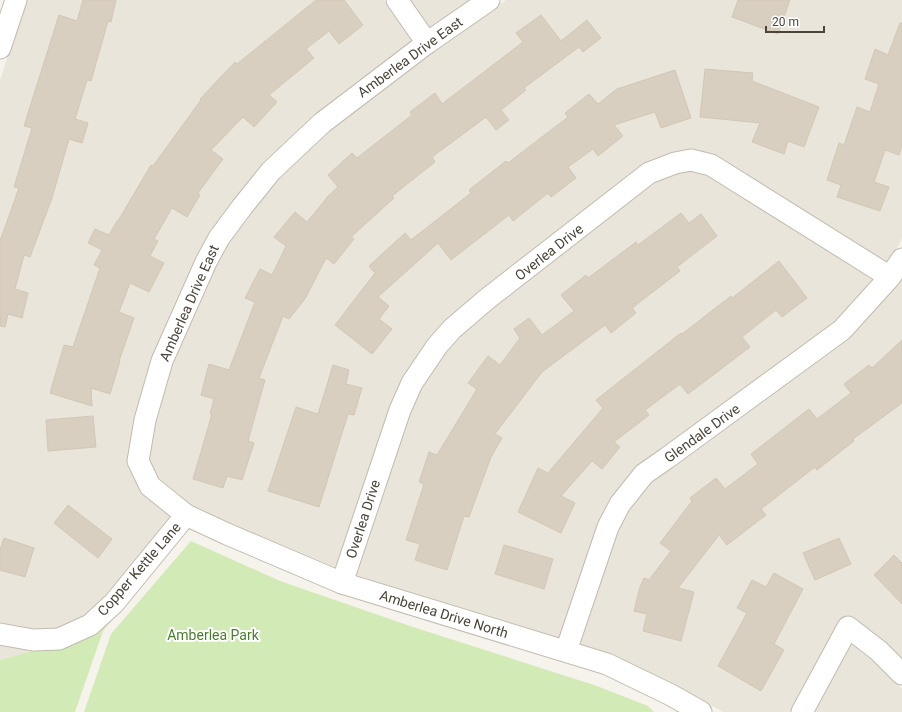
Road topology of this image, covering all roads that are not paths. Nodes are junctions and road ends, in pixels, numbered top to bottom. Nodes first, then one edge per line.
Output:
1 (16, 0) edge
2 (397, 0) edge
3 (489, 0) edge
4 (427, 43) junction
5 (0, 48) edge
6 (902, 258) edge
7 (890, 276) junction
8 (186, 515) junction
9 (342, 583) junction
10 (0, 634) edge
11 (566, 651) junction
12 (902, 674) edge
13 (701, 712) edge
14 (802, 712) edge

1 - 5 street
2 - 4 street
3 - 4 street, Amberlea Drive East
4 - 8 street, Amberlea Drive East
6 - 7 street, Glendale Drive
7 - 9 street, Overlea Drive
7 - 11 street, Glendale Drive
8 - 9 street, Amberlea Drive North
8 - 10 street, Copper Kettle Lane
9 - 11 street, Amberlea Drive North
11 - 13 street, Amberlea Drive North
12 - 14 street

